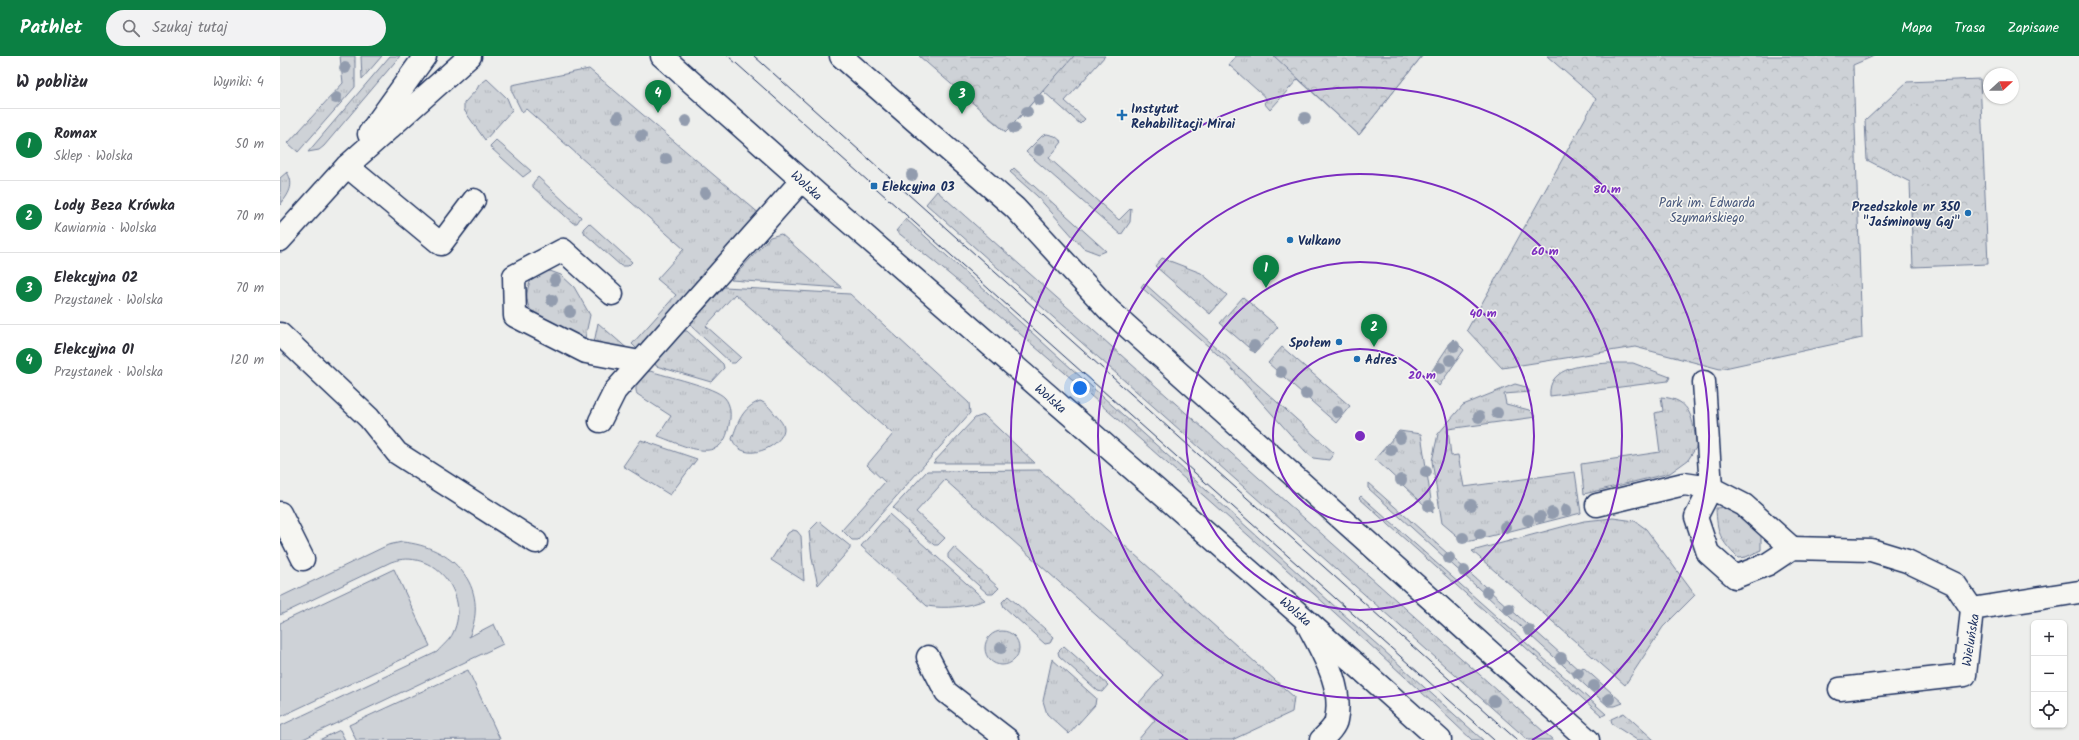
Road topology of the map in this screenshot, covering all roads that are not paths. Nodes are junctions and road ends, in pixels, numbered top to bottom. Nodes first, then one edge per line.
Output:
1 (425, 56) edge
2 (470, 56) edge
3 (662, 56) edge
4 (841, 56) edge
5 (347, 166) junction
6 (802, 180) junction
7 (474, 200) dead end
8 (280, 240) edge
9 (612, 294) dead end
10 (280, 334) edge
11 (640, 362) junction
12 (1704, 382) dead end
13 (600, 421) dead end
14 (1711, 488) junction
15 (1598, 505) dead end
16 (280, 513) edge
17 (536, 542) dead end
18 (1792, 548) junction
19 (302, 560) dead end
20 (2079, 592) edge
21 (1972, 609) junction
22 (1306, 620) junction
23 (928, 657) dead end
24 (1840, 689) dead end
25 (1008, 740) edge
26 (1321, 740) edge
27 (1440, 740) edge
28 (1588, 740) edge

1 - 5 main road
2 - 5 main road
3 - 6 main road, Wolska
4 - 28 main road
5 - 7 main road
5 - 8 main road
6 - 11 main road
6 - 22 main road, Wolska
9 - 11 main road
10 - 17 main road
11 - 13 main road
12 - 14 main road
14 - 15 main road
14 - 18 main road
14 - 18 main road
16 - 19 main road
18 - 21 main road
20 - 21 main road, Wieluńska
21 - 24 main road, Wieluńska
22 - 26 main road
22 - 27 main road, Wolska
23 - 25 main road

